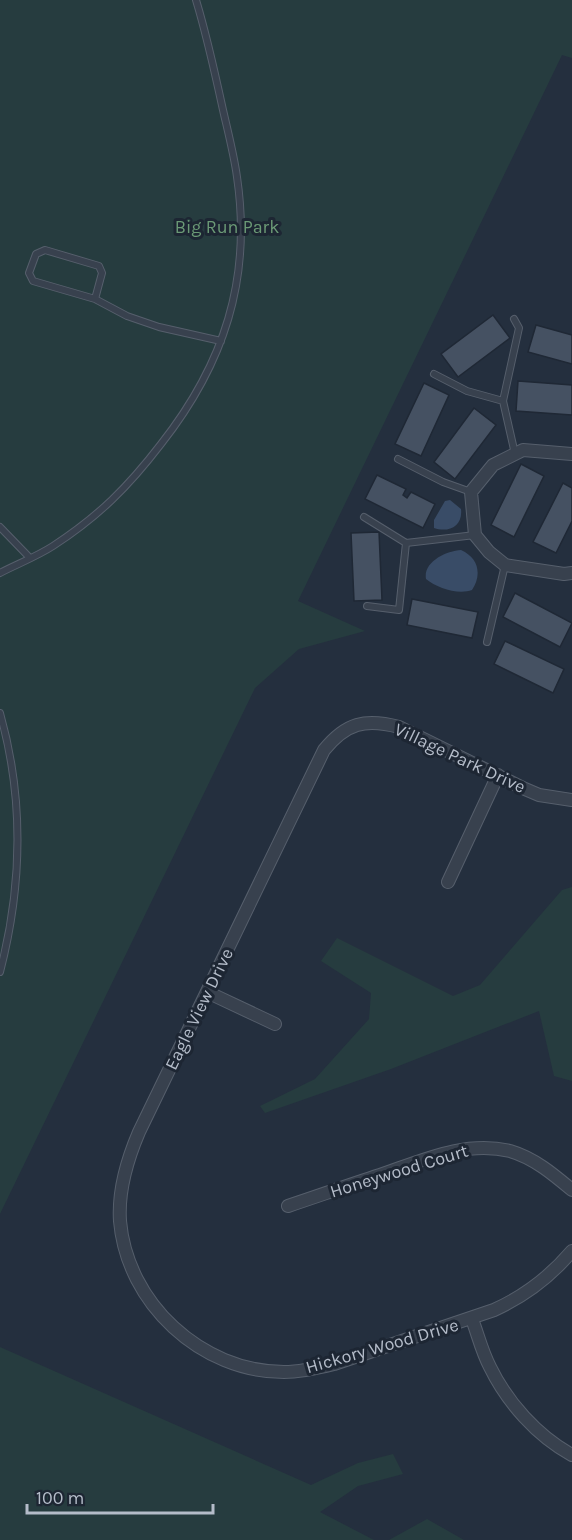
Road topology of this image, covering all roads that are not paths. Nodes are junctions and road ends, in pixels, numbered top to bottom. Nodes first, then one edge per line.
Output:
1 (196, 0) edge
2 (95, 299) junction
3 (514, 319) dead end
4 (221, 341) junction
5 (434, 374) dead end
6 (503, 401) junction
7 (515, 454) junction
8 (572, 454) edge
9 (398, 459) dead end
10 (471, 492) junction
11 (364, 517) dead end
12 (0, 527) edge
13 (475, 535) junction
14 (406, 543) junction
15 (30, 558) junction
16 (506, 565) junction
17 (0, 573) edge
18 (572, 573) edge
19 (367, 606) dead end
20 (486, 642) dead end
21 (0, 713) edge
22 (349, 728) joint
23 (498, 775) junction
24 (572, 800) edge
25 (448, 882) dead end
26 (0, 972) edge
27 (207, 992) junction
28 (275, 1024) dead end
29 (572, 1190) edge
30 (288, 1206) dead end
31 (572, 1251) edge
32 (154, 1306) joint
33 (472, 1319) junction
34 (572, 1455) edge

1 - 4 lane
2 - 2 lane
2 - 4 lane
3 - 6 lane
4 - 15 lane
5 - 6 lane
6 - 7 lane
7 - 8 street
7 - 10 street
9 - 10 lane
10 - 13 street
11 - 14 lane
12 - 15 lane
13 - 14 lane
13 - 16 street
14 - 19 lane
15 - 17 lane
16 - 18 street
16 - 20 lane
21 - 26 lane
22 - 23 street, Village Park Drive
22 - 27 street, Eagle View Drive
23 - 24 street, Village Park Drive
23 - 25 street
27 - 28 street
27 - 32 street, Eagle View Drive
29 - 30 street, Honeywood Court
31 - 33 street, Hickory Wood Drive
32 - 33 street, Hickory Wood Drive
33 - 34 street

